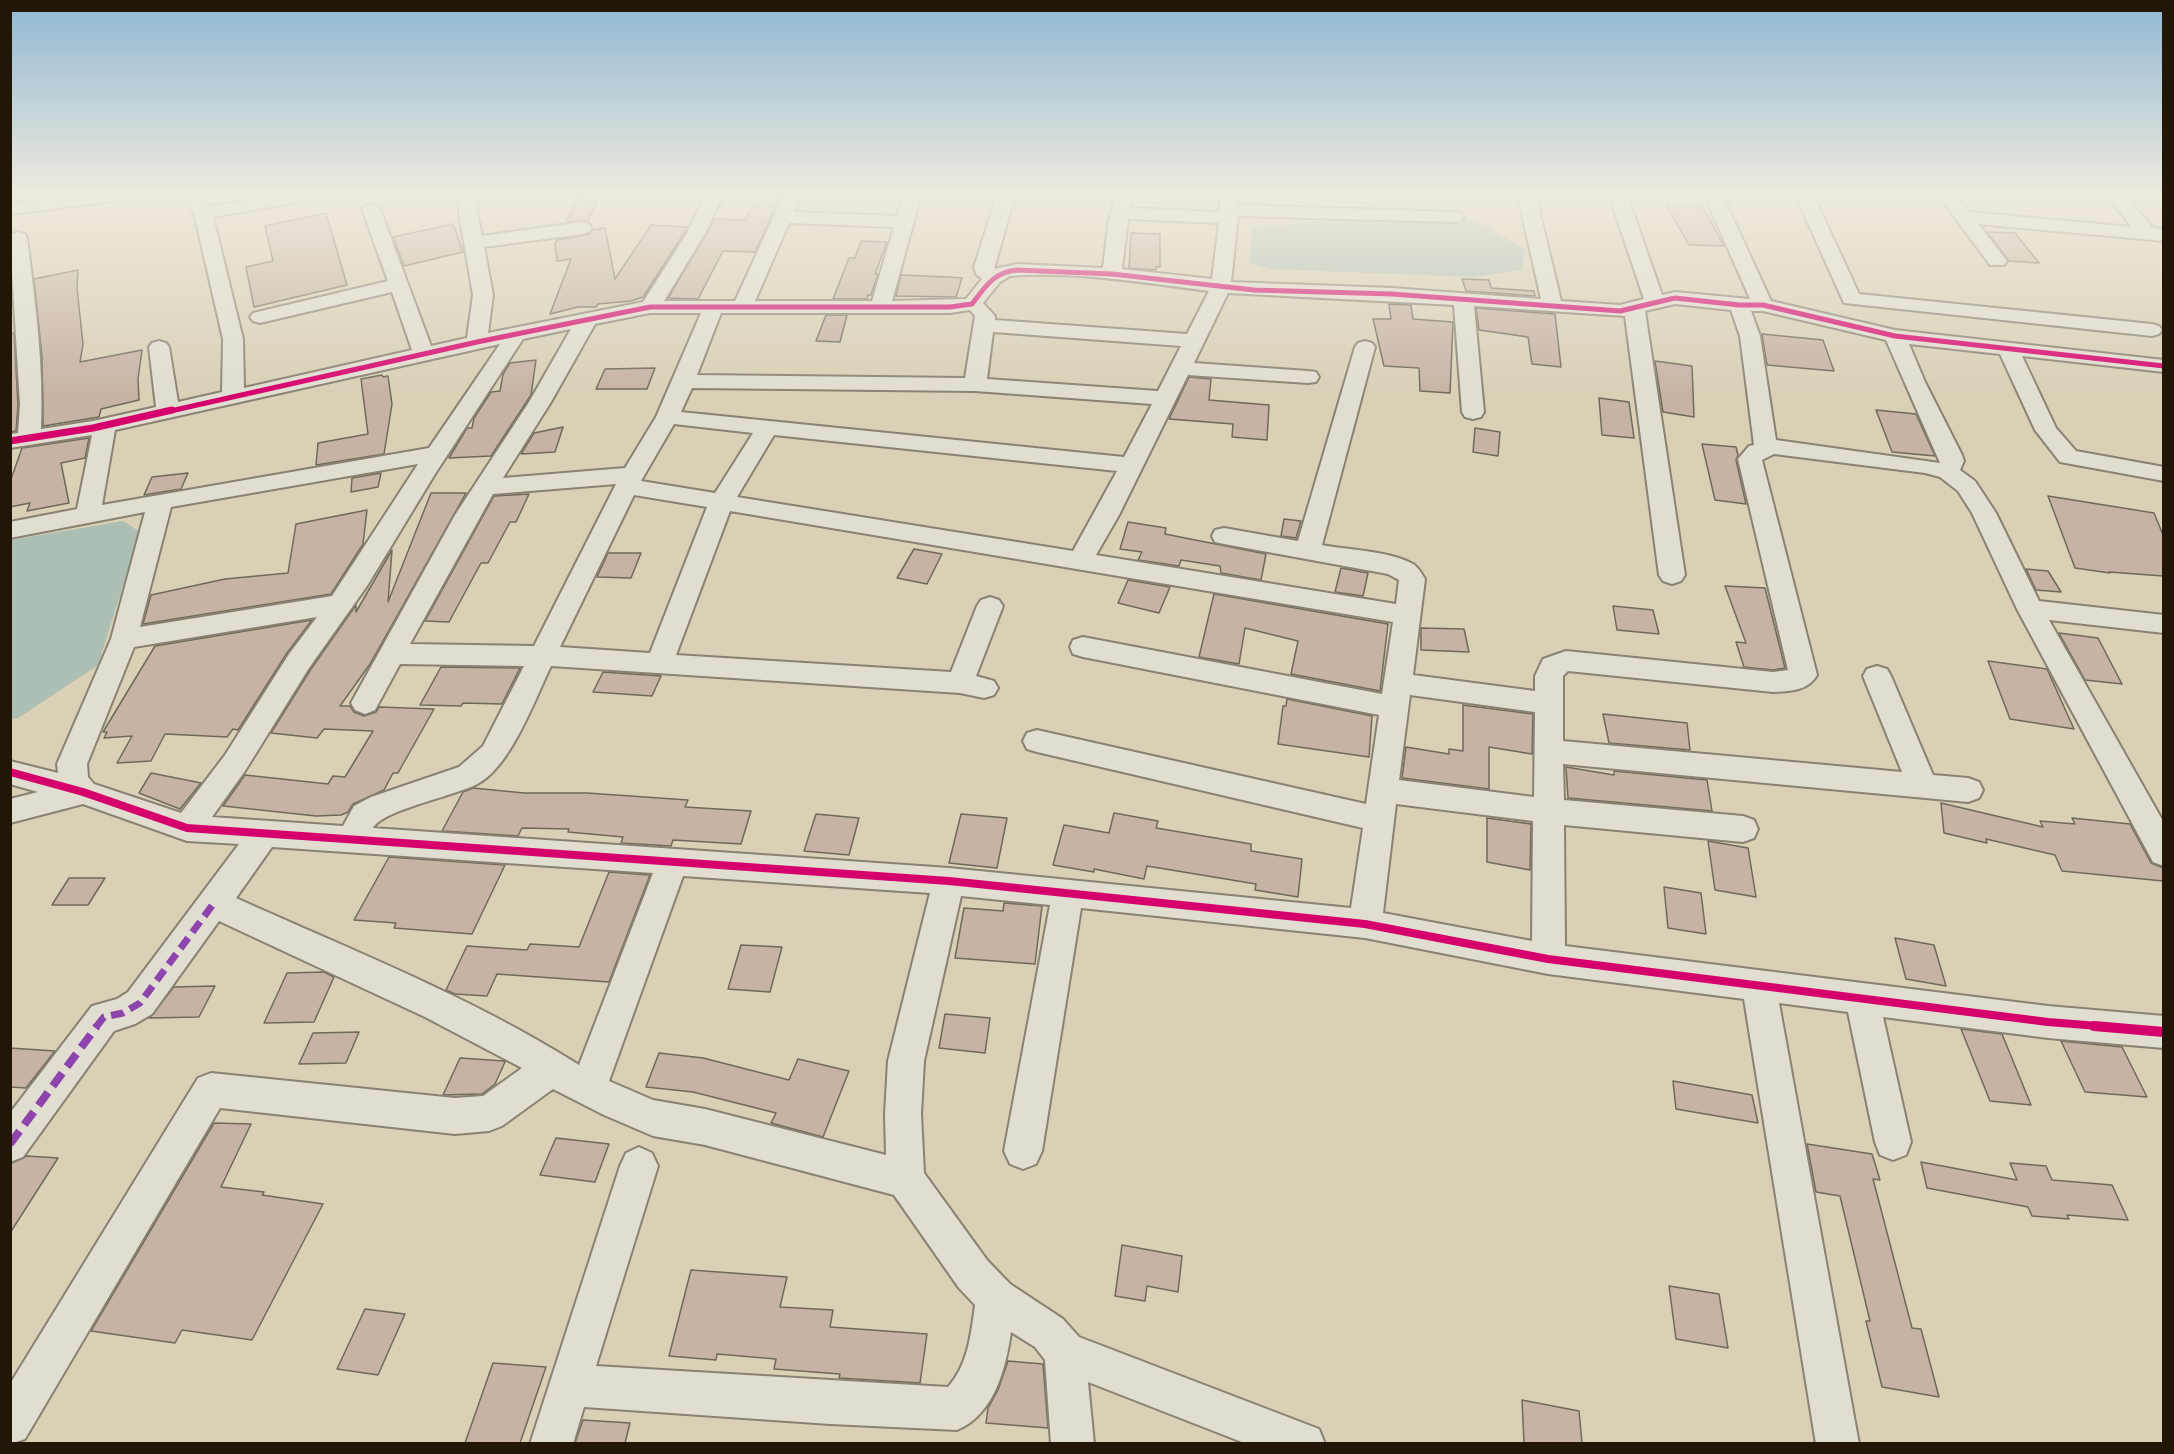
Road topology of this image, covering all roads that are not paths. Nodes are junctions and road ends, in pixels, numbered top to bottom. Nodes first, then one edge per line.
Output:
1 (21, 260) edge
2 (214, 260) edge
3 (389, 260) edge
4 (478, 260) edge
5 (679, 260) edge
6 (763, 260) edge
7 (893, 260) edge
8 (986, 260) edge
9 (1113, 260) edge
10 (1224, 260) edge
11 (1542, 260) edge
12 (1634, 260) edge
13 (1743, 260) edge
14 (1833, 260) edge
15 (1112, 274) junction
16 (993, 278) junction
17 (398, 285) junction
18 (1221, 287) junction
19 (1464, 300) junction
20 (972, 304) junction
21 (1552, 304) junction
22 (1645, 305) junction
23 (1739, 305) junction
24 (1763, 305) junction
25 (714, 306) junction
26 (881, 306) junction
27 (650, 307) junction
28 (742, 307) junction
29 (260, 316) dead end
30 (588, 318) junction
31 (984, 325) junction
32 (2152, 330) dead end
33 (517, 333) junction
34 (1895, 336) junction
35 (1194, 341) junction
36 (477, 342) junction
37 (159, 347) dead end
38 (1365, 347) dead end
39 (2008, 348) junction
40 (424, 354) junction
41 (2163, 366) edge
42 (1180, 368) junction
43 (1308, 377) dead end
44 (684, 381) junction
45 (975, 385) junction
46 (233, 398) junction
47 (1164, 398) junction
48 (168, 412) junction
49 (1473, 412) dead end
50 (667, 417) junction
51 (105, 425) junction
52 (768, 427) junction
53 (20, 439) edge
54 (1767, 446) junction
55 (436, 454) junction
56 (1131, 465) junction
57 (1948, 472) junction
58 (2163, 474) edge
59 (629, 481) junction
60 (484, 487) junction
61 (160, 502) junction
62 (721, 503) junction
63 (88, 515) junction
64 (10, 530) edge
65 (1224, 536) dead end
66 (1308, 551) junction
67 (1080, 560) junction
68 (1672, 575) dead end
69 (341, 604) junction
70 (990, 606) dead end
71 (2030, 609) junction
72 (1408, 615) junction
73 (2163, 624) edge
74 (124, 639) junction
75 (1083, 647) dead end
76 (392, 654) junction
77 (543, 656) junction
78 (659, 664) junction
79 (1877, 676) dead end
80 (1397, 695) junction
81 (365, 702) dead end
82 (1550, 702) junction
83 (1037, 741) dead end
84 (1550, 751) junction
85 (10, 772) edge
86 (1923, 786) junction
87 (1968, 790) dead end
88 (83, 792) junction
89 (1382, 805) junction
90 (1549, 811) junction
91 (10, 812) edge
92 (187, 828) junction
93 (1743, 829) dead end
94 (265, 833) junction
95 (352, 838) junction
96 (2163, 853) edge
97 (673, 861) junction
98 (948, 881) junction
99 (1068, 893) junction
100 (214, 903) junction
101 (1365, 924) junction
102 (1548, 959) junction
103 (1759, 985) junction
104 (1862, 998) junction
105 (2163, 1032) edge
106 (552, 1068) junction
107 (588, 1089) junction
108 (1893, 1142) dead end
109 (10, 1144) edge
110 (1023, 1151) dead end
111 (639, 1166) dead end
112 (906, 1179) junction
113 (996, 1298) junction
114 (1065, 1352) junction
115 (569, 1385) junction
116 (10, 1424) edge
117 (551, 1443) edge
118 (1073, 1443) edge
119 (1304, 1443) edge
120 (1838, 1443) edge

1 - 53 street
2 - 46 street
3 - 17 street
4 - 36 street
5 - 27 street
6 - 28 street
7 - 26 street
8 - 16 street
9 - 15 street
10 - 18 street
11 - 21 street
12 - 22 street
13 - 24 street
14 - 32 street
15 - 16 street
15 - 18 street
16 - 20 street
17 - 29 street
17 - 40 street
18 - 19 street
18 - 35 street
19 - 21 street
19 - 49 street
20 - 26 street
20 - 31 street
21 - 22 street
22 - 23 street
22 - 68 street
23 - 24 street
23 - 54 street
24 - 34 street
25 - 27 street
25 - 28 street
25 - 44 street
26 - 28 street
27 - 30 street
30 - 33 street
30 - 60 street
31 - 35 street
31 - 45 street
33 - 36 street
33 - 55 street
34 - 39 street
34 - 57 street
35 - 42 street
36 - 40 street
37 - 48 street
38 - 66 street
39 - 41 street
39 - 58 street
40 - 46 street
42 - 43 street
42 - 47 street
44 - 45 street
44 - 50 street
45 - 47 street
46 - 48 street
47 - 56 street
48 - 51 street
50 - 52 street
50 - 59 street
51 - 53 street
51 - 63 street
52 - 56 street
52 - 62 street
54 - 57 street
54 - 82 street
55 - 61 street
55 - 69 street
56 - 67 street
57 - 71 street
59 - 60 street
59 - 62 street
59 - 77 street
60 - 76 street
61 - 63 street
61 - 74 street
62 - 67 street
62 - 78 street
63 - 64 street
65 - 66 street
66 - 72 street
67 - 72 street
69 - 74 street
69 - 92 street
70 - 78 street
71 - 73 street
71 - 96 street
72 - 80 street
74 - 88 street
75 - 80 street
76 - 77 street
76 - 81 street
77 - 78 street
77 - 95 street
79 - 86 street
80 - 82 street
80 - 89 street
82 - 84 street
83 - 89 street
84 - 86 street
84 - 90 street
85 - 88 street
86 - 87 street
88 - 91 street
88 - 92 street
89 - 90 street
89 - 101 street
90 - 93 street
90 - 102 street
92 - 94 street
94 - 95 street
94 - 100 street
95 - 97 street
97 - 98 street
97 - 107 street
98 - 99 street
98 - 112 street
99 - 101 street
99 - 110 street
100 - 106 street
100 - 109 street
101 - 102 street
102 - 103 street
103 - 104 street
103 - 120 street
104 - 105 street
104 - 108 street
106 - 107 street
106 - 116 street
107 - 112 street
111 - 115 street
112 - 113 street
113 - 114 street
113 - 115 street
114 - 118 street
114 - 119 street
115 - 117 street

